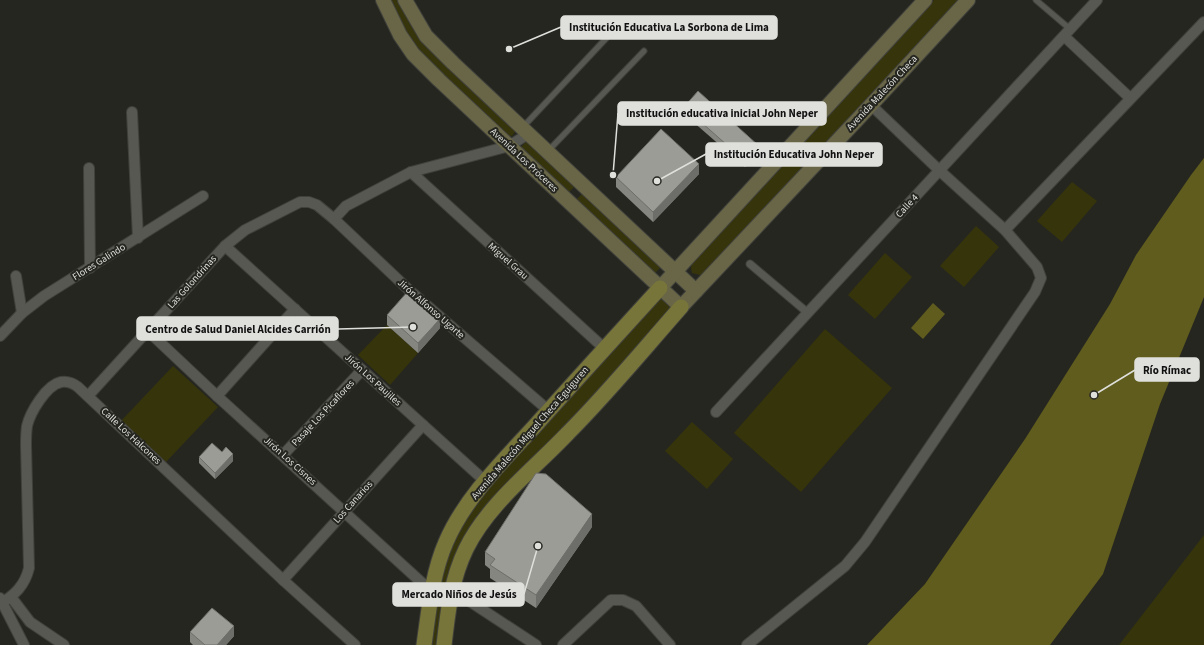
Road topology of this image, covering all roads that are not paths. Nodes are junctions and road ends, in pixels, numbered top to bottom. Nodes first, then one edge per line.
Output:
1 (383, 0) edge
2 (405, 0) edge
3 (925, 0) edge
4 (968, 0) edge
5 (1036, 0) edge
6 (1097, 0) edge
7 (1204, 22) edge
8 (613, 31) dead end
9 (1067, 33) junction
10 (644, 51) dead end
11 (1130, 98) junction
12 (871, 105) junction
13 (132, 112) dead end
14 (525, 131) junction
15 (509, 146) junction
16 (547, 152) junction
17 (89, 168) dead end
18 (940, 171) junction
19 (411, 172) junction
20 (583, 186) junction
21 (203, 196) dead end
22 (568, 201) junction
23 (317, 205) joint
24 (334, 219) junction
25 (1005, 230) junction
26 (138, 238) junction
27 (225, 246) junction
28 (750, 264) dead end
29 (90, 268) junction
30 (675, 272) junction
31 (16, 276) dead end
32 (660, 288) junction
33 (696, 291) junction
34 (681, 308) junction
35 (295, 309) junction
36 (22, 313) junction
37 (808, 313) junction
38 (148, 330) junction
39 (0, 336) edge
40 (605, 349) junction
41 (362, 370) junction
42 (88, 396) junction
43 (218, 396) junction
44 (548, 410) junction
45 (716, 412) dead end
46 (423, 425) junction
47 (283, 455) junction
48 (486, 482) junction
49 (344, 512) junction
50 (283, 580) junction
51 (451, 589) junction
52 (432, 592) junction
53 (11, 597) junction
54 (1, 602) edge
55 (534, 644) edge
56 (24, 645) edge
57 (64, 645) edge
58 (355, 645) edge
59 (424, 645) edge
60 (444, 645) edge
61 (563, 645) edge
62 (670, 645) edge
63 (747, 645) edge

1 - 15 main road, Avenida Los Próceres
2 - 14 main road
3 - 30 main road
4 - 12 main road, Avenida Malecón Checa
5 - 9 lane
6 - 9 street, Calle 4
7 - 11 street
8 - 14 lane
9 - 11 street
9 - 18 street, Calle 4
10 - 16 lane
11 - 25 street
12 - 18 street
12 - 33 main road, Avenida Malecón Checa
13 - 26 street
14 - 15 street
14 - 16 main road
15 - 19 street
15 - 22 main road, Avenida Los Próceres
16 - 20 main road
17 - 29 street
18 - 25 street
18 - 37 street, Calle 4
19 - 24 street
19 - 40 street, Miguel Grau
20 - 22 main road
20 - 30 main road
21 - 26 street, Flores Galindo
22 - 32 main road, Avenida Los Próceres
23 - 24 street, Jirón Alfonso Ugarte
23 - 27 street, Las Golondrinas
24 - 44 street, Jirón Alfonso Ugarte
25 - 63 street
26 - 29 street, Flores Galindo
27 - 35 street, Jirón Los Paujiles
27 - 38 street, Las Golondrinas
28 - 37 street
29 - 36 street, Flores Galindo
30 - 32 main road
30 - 33 main road
31 - 36 street
32 - 34 main road, Avenida Los Próceres
32 - 40 main road, Avenida Malecón Miguel Checa Eguiguren
33 - 34 main road, Avenida Malecón Checa
34 - 51 main road
35 - 41 street, Jirón Los Paujiles
35 - 43 street
36 - 39 street, Flores Galindo
37 - 45 street, Calle 4
38 - 42 street, Las Golondrinas
38 - 43 street, Jirón Los Cisnes
40 - 44 main road, Avenida Malecón Miguel Checa Eguiguren
41 - 46 street, Jirón Los Paujiles
41 - 47 street, Pasaje Los Picaflores
42 - 50 street, Calle Los Halcones
42 - 53 street, Calle Los Halcones
43 - 47 street, Jirón Los Cisnes
44 - 48 main road, Avenida Malecón Miguel Checa Eguiguren
46 - 48 street, Jirón Los Paujiles
46 - 49 street, Los Canarios
47 - 49 street, Jirón Los Cisnes
48 - 52 main road, Avenida Malecón Miguel Checa Eguiguren
49 - 50 street, Los Canarios
49 - 52 street, Jirón Los Cisnes
50 - 58 street, Calle Los Halcones
51 - 55 street
51 - 60 main road
52 - 59 main road, Avenida Malecón Miguel Checa Eguiguren
53 - 54 street
53 - 57 street
54 - 56 street
61 - 62 street

